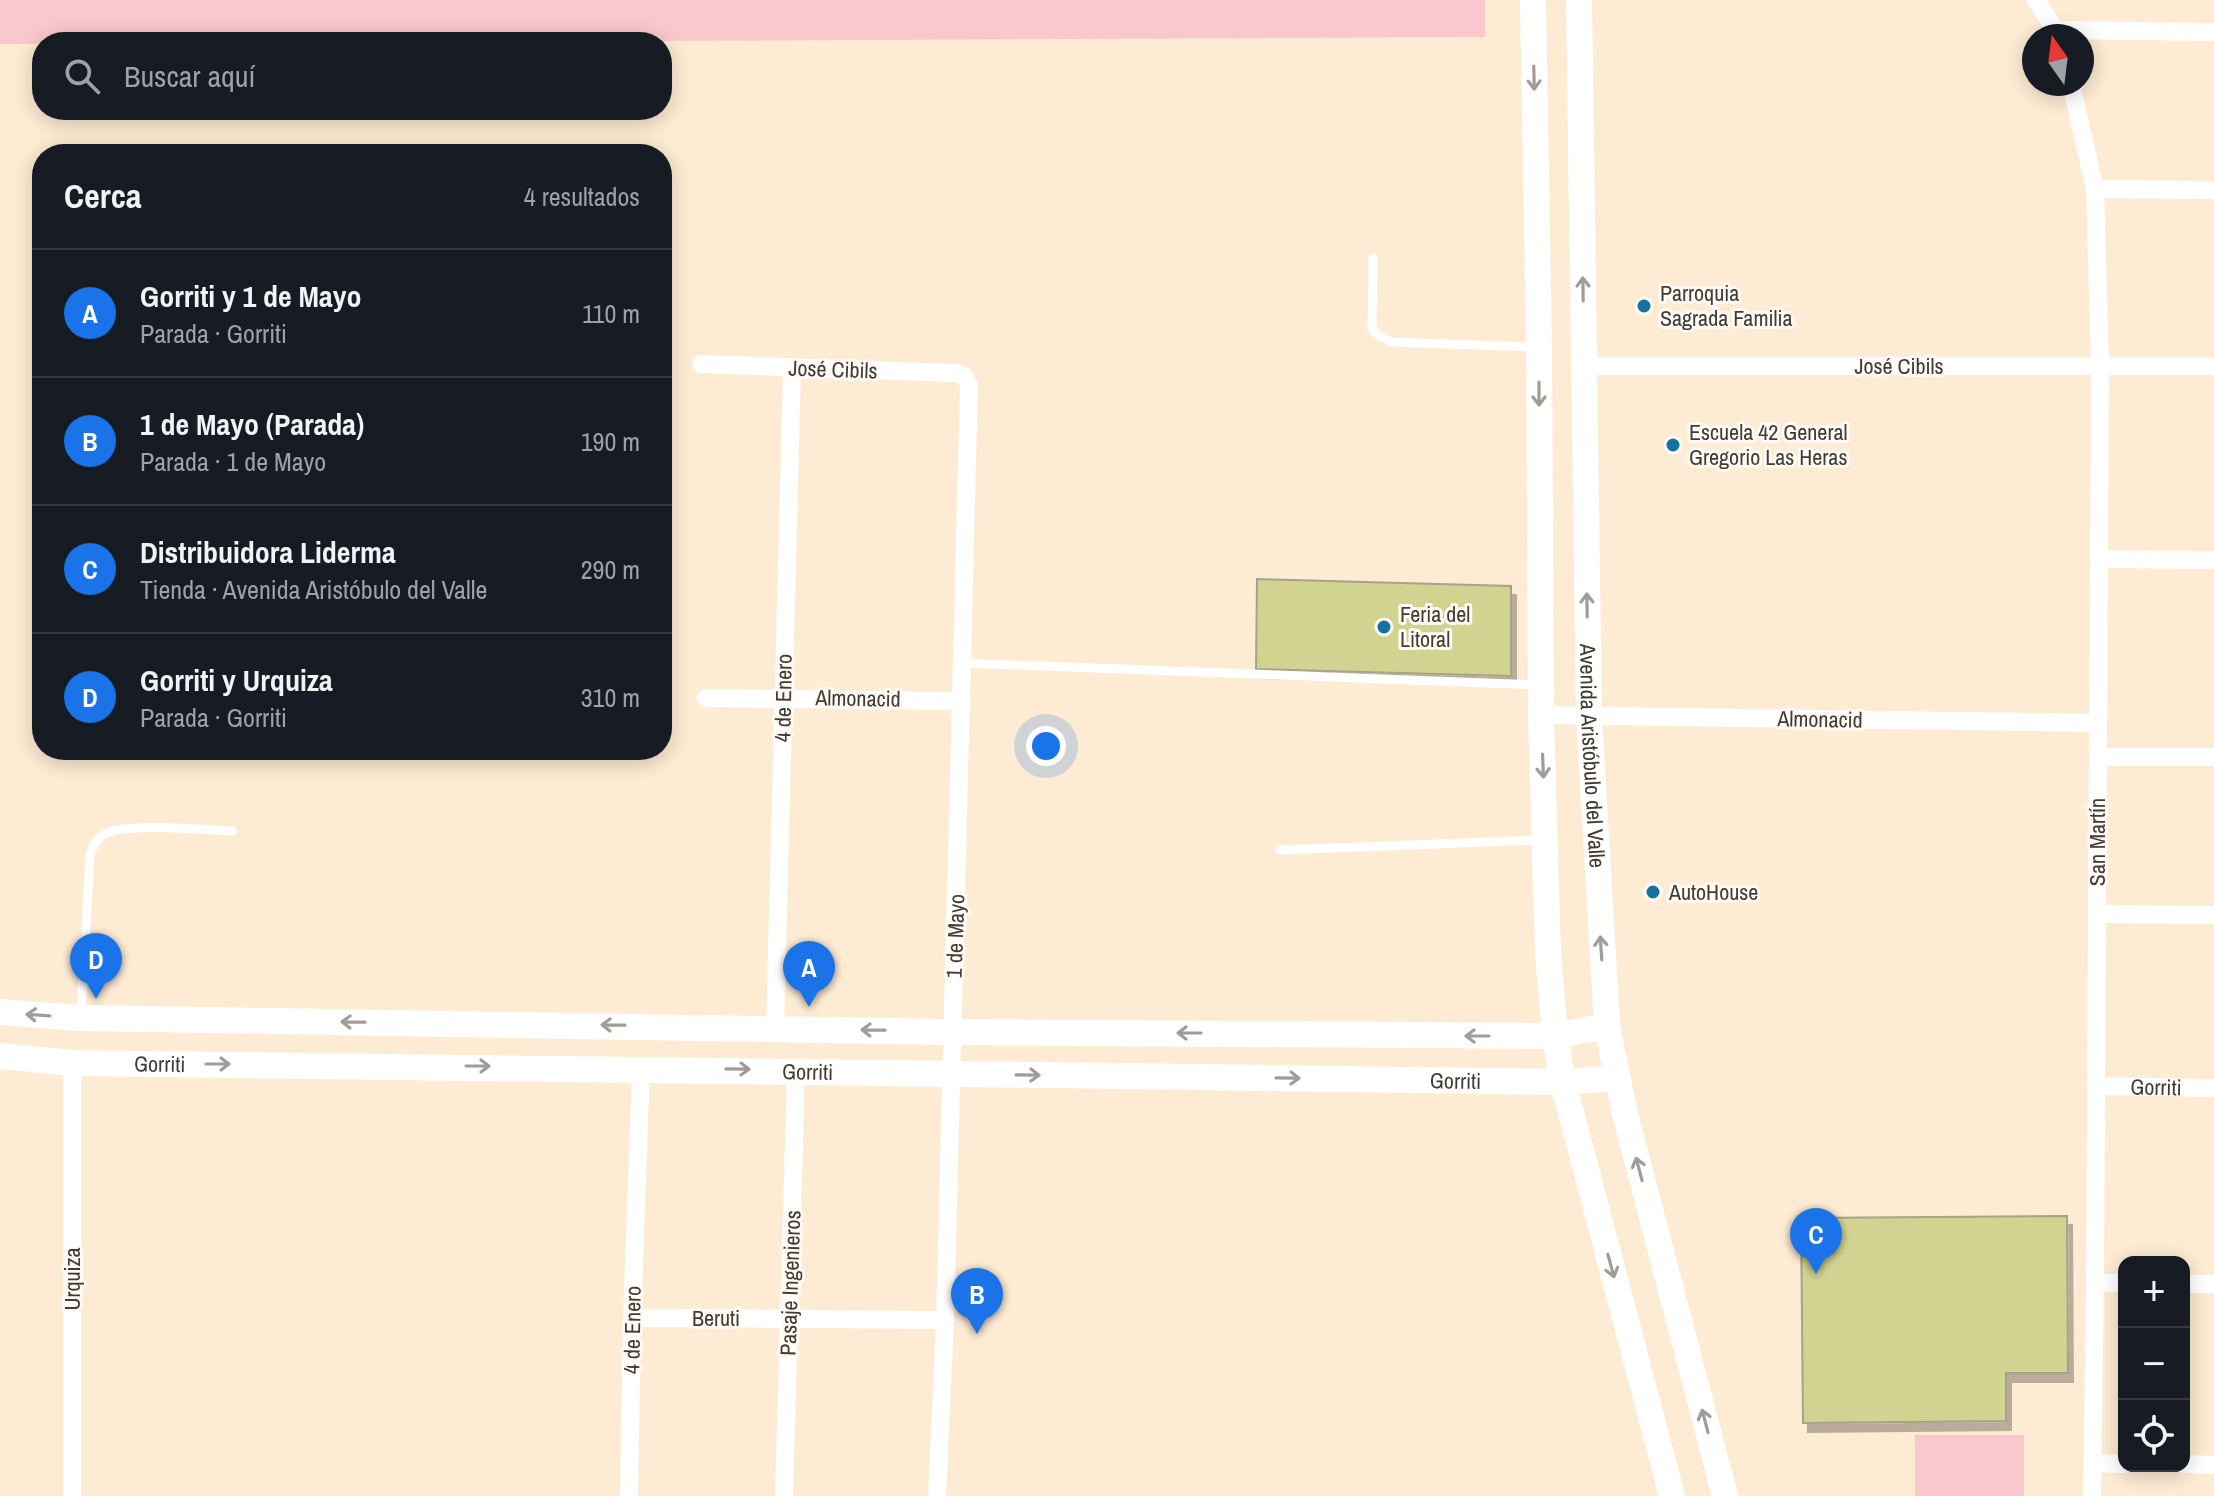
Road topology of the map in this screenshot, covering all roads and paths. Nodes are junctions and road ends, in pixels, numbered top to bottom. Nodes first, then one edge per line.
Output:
1 (1533, 0) edge
2 (1579, 0) edge
3 (2036, 0) edge
4 (2052, 24) edge
5 (2214, 32) edge
6 (2094, 33) edge
7 (2074, 96) edge
8 (2095, 189) junction
9 (2214, 190) edge
10 (1373, 258) dead end
11 (1539, 347) junction
12 (701, 364) dead end
13 (2100, 365) junction
14 (1584, 366) junction
15 (2214, 366) edge
16 (792, 368) junction
17 (964, 376) joint
18 (2099, 559) junction
19 (2214, 560) edge
20 (962, 663) junction
21 (1541, 685) junction
22 (783, 697) junction
23 (706, 698) dead end
24 (962, 701) junction
25 (1541, 715) junction
26 (1589, 716) junction
27 (2098, 723) junction
28 (2098, 757) junction
29 (2214, 757) edge
30 (232, 831) dead end
31 (1545, 840) junction
32 (1280, 850) dead end
33 (2097, 914) junction
34 (2214, 915) edge
35 (0, 1012) edge
36 (80, 1018) junction
37 (1607, 1026) junction
38 (775, 1028) junction
39 (951, 1032) junction
40 (1555, 1036) junction
41 (0, 1056) edge
42 (72, 1063) junction
43 (641, 1067) junction
44 (796, 1070) junction
45 (950, 1074) junction
46 (1616, 1078) junction
47 (1563, 1082) junction
48 (2096, 1086) junction
49 (2214, 1088) edge
50 (2095, 1283) junction
51 (2118, 1283) edge
52 (2190, 1284) edge
53 (2214, 1284) edge
54 (632, 1318) junction
55 (789, 1319) junction
56 (945, 1320) junction
57 (2093, 1463) junction
58 (2118, 1464) edge
59 (2190, 1464) edge
60 (2214, 1465) edge
61 (72, 1496) edge
62 (629, 1496) edge
63 (784, 1496) edge
64 (937, 1496) edge
65 (1672, 1496) edge
66 (1725, 1496) edge
67 (2092, 1496) edge

1 -> 11 main road
14 -> 2 main road, Avenida Aristóbulo del Valle
3 - 4 street
5 - 6 street
7 - 8 street, San Martín
8 - 9 street
8 - 13 street, San Martín
10 - 11 lane
11 -> 21 main road
12 - 16 street, José Cibils
13 - 14 street, José Cibils
13 - 15 street, José Cibils
13 - 18 street, San Martín
26 -> 14 main road, Avenida Aristóbulo del Valle
16 - 17 street, José Cibils
16 - 22 street, 4 de Enero
17 - 20 street, 1 de Mayo
18 - 19 street
18 - 27 street, San Martín
20 - 21 lane
20 - 24 street, 1 de Mayo
21 - 25 main road
22 - 23 street, Almonacid
22 - 24 street, Almonacid
22 - 38 street, 4 de Enero
24 - 39 street, 1 de Mayo
25 - 26 street, Almonacid
25 -> 31 main road
26 - 27 street, Almonacid
37 -> 26 main road, Avenida Aristóbulo del Valle
27 - 28 street, San Martín
28 - 29 street
28 - 33 street, San Martín
30 - 36 lane
31 - 32 lane
31 - 40 main road
33 - 34 street
33 - 48 street, San Martín
36 -> 35 main road, Gorriti
38 -> 36 main road, Gorriti
37 - 40 main road, Gorriti
37 - 46 main road, Avenida Aristóbulo del Valle
39 -> 38 main road, Gorriti
40 -> 39 main road, Gorriti
39 - 45 street, 1 de Mayo
40 - 47 main road
41 - 42 main road, Gorriti
42 -> 43 main road, Gorriti
42 - 61 street, Urquiza
43 -> 44 main road, Gorriti
43 - 54 street, 4 de Enero
44 - 45 main road, Gorriti
44 - 55 street, Pasaje Ingenieros
45 -> 47 main road, Gorriti
45 - 56 street, 1 de Mayo
46 - 47 main road, Gorriti
66 -> 46 main road, Avenida Aristóbulo del Valle
47 -> 65 main road
48 - 49 street, Gorriti
48 - 50 street, San Martín
50 - 51 street
50 - 57 street, San Martín
52 - 53 street
54 - 55 street, Beruti
54 - 62 street, 4 de Enero
55 - 56 street, Beruti
55 - 63 street, Pasaje Ingenieros
56 - 64 street, 1 de Mayo
57 - 58 street
57 - 67 street, San Martín
59 - 60 street

